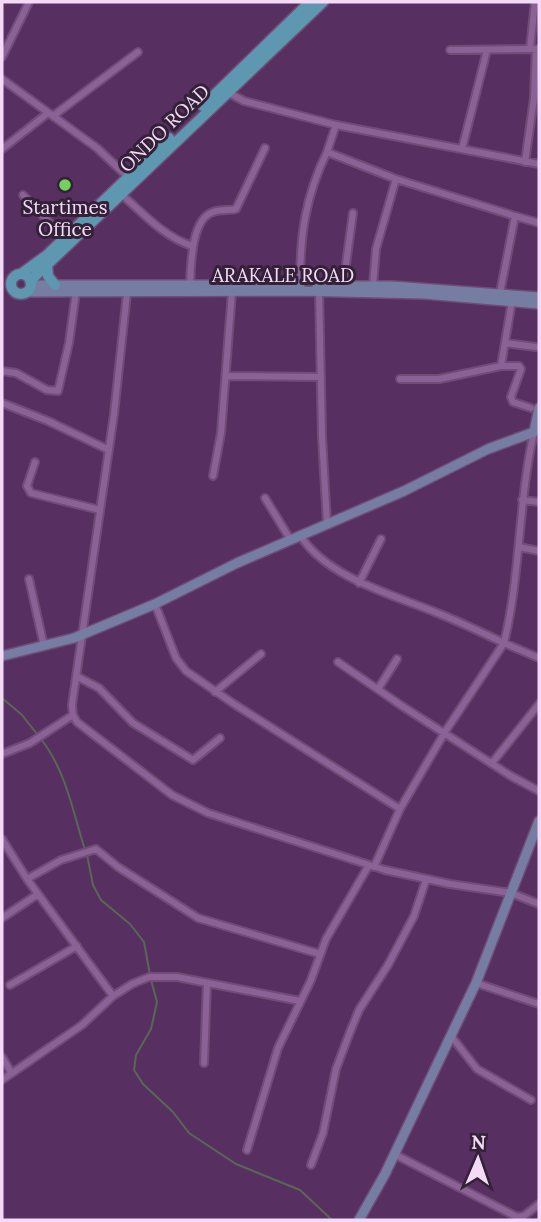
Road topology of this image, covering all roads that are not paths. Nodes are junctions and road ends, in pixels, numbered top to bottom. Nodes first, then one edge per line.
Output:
1 (29, 2) edge
2 (310, 2) edge
3 (323, 2) edge
4 (535, 2) edge
5 (535, 49) edge
6 (450, 50) dead end
7 (487, 50) junction
8 (138, 52) dead end
9 (2, 57) edge
10 (2, 79) edge
11 (224, 90) junction
12 (51, 114) junction
13 (336, 125) junction
14 (265, 148) dead end
15 (2, 149) edge
16 (463, 149) junction
17 (327, 152) junction
18 (525, 162) junction
19 (539, 164) edge
20 (396, 179) junction
21 (130, 180) junction
22 (121, 194) junction
23 (23, 195) dead end
24 (353, 214) dead end
25 (515, 216) junction
26 (539, 223) edge
27 (64, 238) junction
28 (192, 246) junction
29 (47, 265) junction
30 (12, 277) edge
31 (55, 285) junction
32 (190, 285) junction
33 (300, 285) junction
34 (373, 285) junction
35 (29, 286) junction
36 (343, 286) junction
37 (319, 289) junction
38 (2, 290) edge
39 (424, 291) junction
40 (13, 292) junction
41 (76, 292) junction
42 (232, 292) junction
43 (127, 293) junction
44 (500, 293) junction
45 (539, 296) edge
46 (512, 301) junction
47 (539, 304) edge
48 (505, 343) junction
49 (536, 347) dead end
50 (501, 366) junction
51 (2, 371) edge
52 (226, 376) junction
53 (321, 377) junction
54 (400, 379) dead end
55 (2, 403) edge
56 (535, 408) edge
57 (534, 432) junction
58 (109, 450) junction
59 (35, 461) dead end
60 (213, 476) dead end
61 (265, 498) dead end
62 (522, 500) junction
63 (539, 502) edge
64 (100, 510) junction
65 (327, 523) junction
66 (300, 535) junction
67 (290, 539) junction
68 (381, 539) dead end
69 (519, 547) junction
70 (539, 551) edge
71 (29, 579) dead end
72 (359, 583) junction
73 (155, 604) junction
74 (83, 634) junction
75 (504, 643) junction
76 (44, 646) junction
77 (261, 654) dead end
78 (2, 656) edge
79 (539, 658) edge
80 (397, 659) dead end
81 (338, 662) dead end
82 (78, 677) junction
83 (378, 690) junction
84 (215, 692) junction
85 (538, 709) edge
86 (73, 715) junction
87 (445, 732) junction
88 (220, 738) dead end
89 (2, 754) edge
90 (492, 763) junction
91 (539, 791) edge
92 (400, 809) junction
93 (539, 821) edge
94 (2, 839) edge
95 (371, 866) junction
96 (27, 879) junction
97 (426, 880) junction
98 (511, 893) junction
99 (38, 894) junction
100 (539, 904) edge
101 (2, 918) edge
102 (77, 946) junction
103 (320, 954) junction
104 (207, 983) junction
105 (476, 984) junction
106 (10, 985) dead end
107 (113, 996) junction
108 (300, 1001) junction
109 (539, 1004) edge
110 (451, 1036) junction
111 (2, 1057) edge
112 (204, 1063) dead end
113 (11, 1072) junction
114 (2, 1080) edge
115 (531, 1100) dead end
116 (247, 1150) dead end
117 (394, 1154) junction
118 (311, 1165) dead end
119 (538, 1207) edge
120 (359, 1220) edge

1 - 9 street
2 - 11 main road, ONDO ROAD
3 - 11 main road, ONDO ROAD
4 - 5 street
5 - 7 street
5 - 18 street
6 - 7 street
7 - 16 street
8 - 12 street
10 - 12 street
11 - 13 street
11 - 21 main road, ONDO ROAD
12 - 15 street
12 - 21 street
13 - 16 street
13 - 17 street
14 - 28 street
16 - 18 street
17 - 20 street
17 - 33 street
18 - 19 street
20 - 25 street
20 - 34 street
21 - 22 main road, ONDO ROAD
21 - 27 main road, ONDO ROAD
22 - 28 street
22 - 29 main road, ONDO ROAD
23 - 27 street
24 - 36 street
25 - 26 street
25 - 44 street
27 - 30 main road, ONDO ROAD
28 - 32 street
29 - 31 main road
29 - 35 main road, ONDO ROAD
30 - 35 main road
30 - 40 main road
31 - 32 main road, ARAKALE ROAD
31 - 35 main road, ARAKALE ROAD
32 - 33 main road, ARAKALE ROAD
33 - 37 main road, ARAKALE ROAD
34 - 36 main road, ARAKALE ROAD
34 - 39 main road, ARAKALE ROAD
35 - 40 main road
35 - 41 main road, ARAKALE ROAD
36 - 37 main road, ARAKALE ROAD
37 - 39 main road, ARAKALE ROAD
37 - 42 main road, ARAKALE ROAD
37 - 53 street
38 - 40 main road
39 - 44 main road, ARAKALE ROAD
39 - 46 main road, ARAKALE ROAD
41 - 43 main road, ARAKALE ROAD
41 - 51 street
42 - 43 main road, ARAKALE ROAD
42 - 52 street
43 - 58 street
44 - 45 main road, ARAKALE ROAD
46 - 47 main road, ARAKALE ROAD
46 - 48 street
48 - 49 street
48 - 50 street
50 - 54 street
50 - 56 street
52 - 53 street
52 - 60 street
53 - 65 street
55 - 58 street
56 - 57 main road
57 - 62 street
57 - 65 main road
58 - 64 street
59 - 64 street
61 - 67 street
62 - 63 street
62 - 69 street
64 - 74 street
65 - 66 main road
66 - 67 main road
66 - 72 street
67 - 73 main road
68 - 72 street
69 - 70 street
69 - 75 street
71 - 76 street
72 - 75 street
73 - 74 main road
73 - 84 street
74 - 76 main road
74 - 82 street
75 - 79 street
75 - 87 street
76 - 78 main road
77 - 84 street
80 - 83 street
81 - 83 street
82 - 86 street
82 - 88 street
83 - 87 street
84 - 92 street
85 - 90 street
86 - 89 street
86 - 95 street
87 - 90 street
87 - 92 street
90 - 91 street
92 - 95 street
93 - 98 main road
94 - 96 street
95 - 97 street
95 - 103 street
96 - 99 street
96 - 103 street
97 - 98 street
97 - 118 street
98 - 100 street
98 - 105 main road
99 - 101 street
99 - 102 street
102 - 106 street
102 - 107 street
103 - 108 street
104 - 107 street
104 - 108 street
104 - 112 street
105 - 109 street
105 - 110 main road
107 - 113 street
108 - 116 street
110 - 115 street
110 - 117 main road
111 - 113 street
113 - 114 street
117 - 119 street
117 - 120 main road

